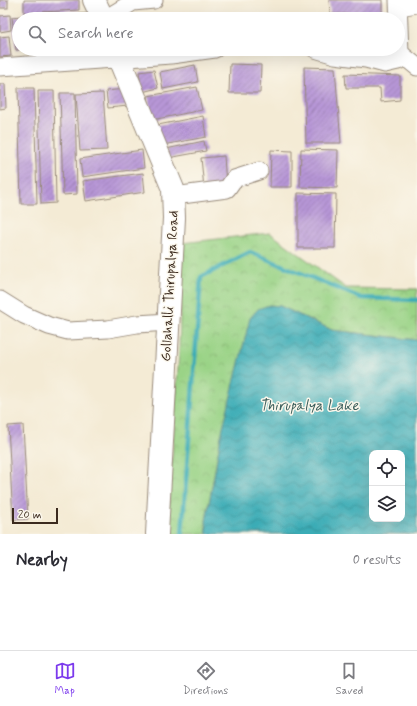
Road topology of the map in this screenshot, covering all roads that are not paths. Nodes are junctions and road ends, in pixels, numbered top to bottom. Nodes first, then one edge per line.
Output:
1 (94, 0) edge
2 (154, 0) edge
3 (398, 3) edge
4 (417, 4) edge
5 (100, 12) edge
6 (116, 12) edge
7 (99, 56) edge
8 (118, 56) edge
9 (343, 56) edge
10 (399, 56) edge
11 (404, 56) edge
12 (0, 67) edge
13 (417, 67) edge
14 (259, 171) dead end
15 (174, 196) junction
16 (0, 300) edge
17 (168, 322) junction
18 (157, 534) edge

1 - 5 street
2 - 6 street
3 - 4 street
7 - 12 street
8 - 15 street, Gollahalli Thirupalya Road
9 - 10 street
11 - 13 street
14 - 15 street
15 - 17 street, Gollahalli Thirupalya Road
16 - 17 street
17 - 18 street, Gollahalli Thirupalya Road

